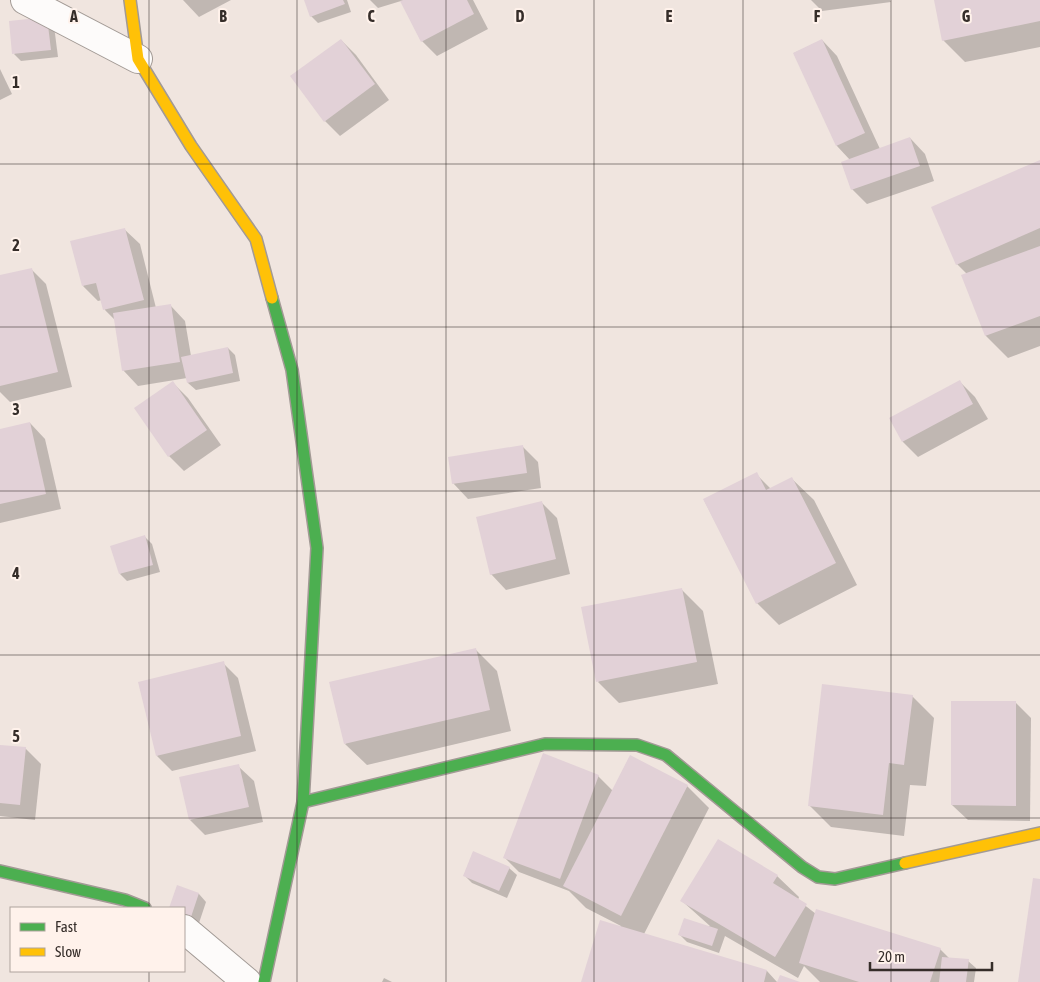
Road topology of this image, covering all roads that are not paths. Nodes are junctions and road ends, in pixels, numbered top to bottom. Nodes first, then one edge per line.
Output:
1 (25, 0) edge
2 (130, 0) edge
3 (138, 59) junction
4 (302, 802) junction
5 (1040, 833) edge
6 (0, 871) edge
7 (142, 907) edge
8 (185, 930) edge
9 (247, 982) edge
10 (264, 982) edge

1 - 3 street
2 - 3 street
3 - 4 street
4 - 5 street
4 - 10 street
6 - 7 street
8 - 9 street

